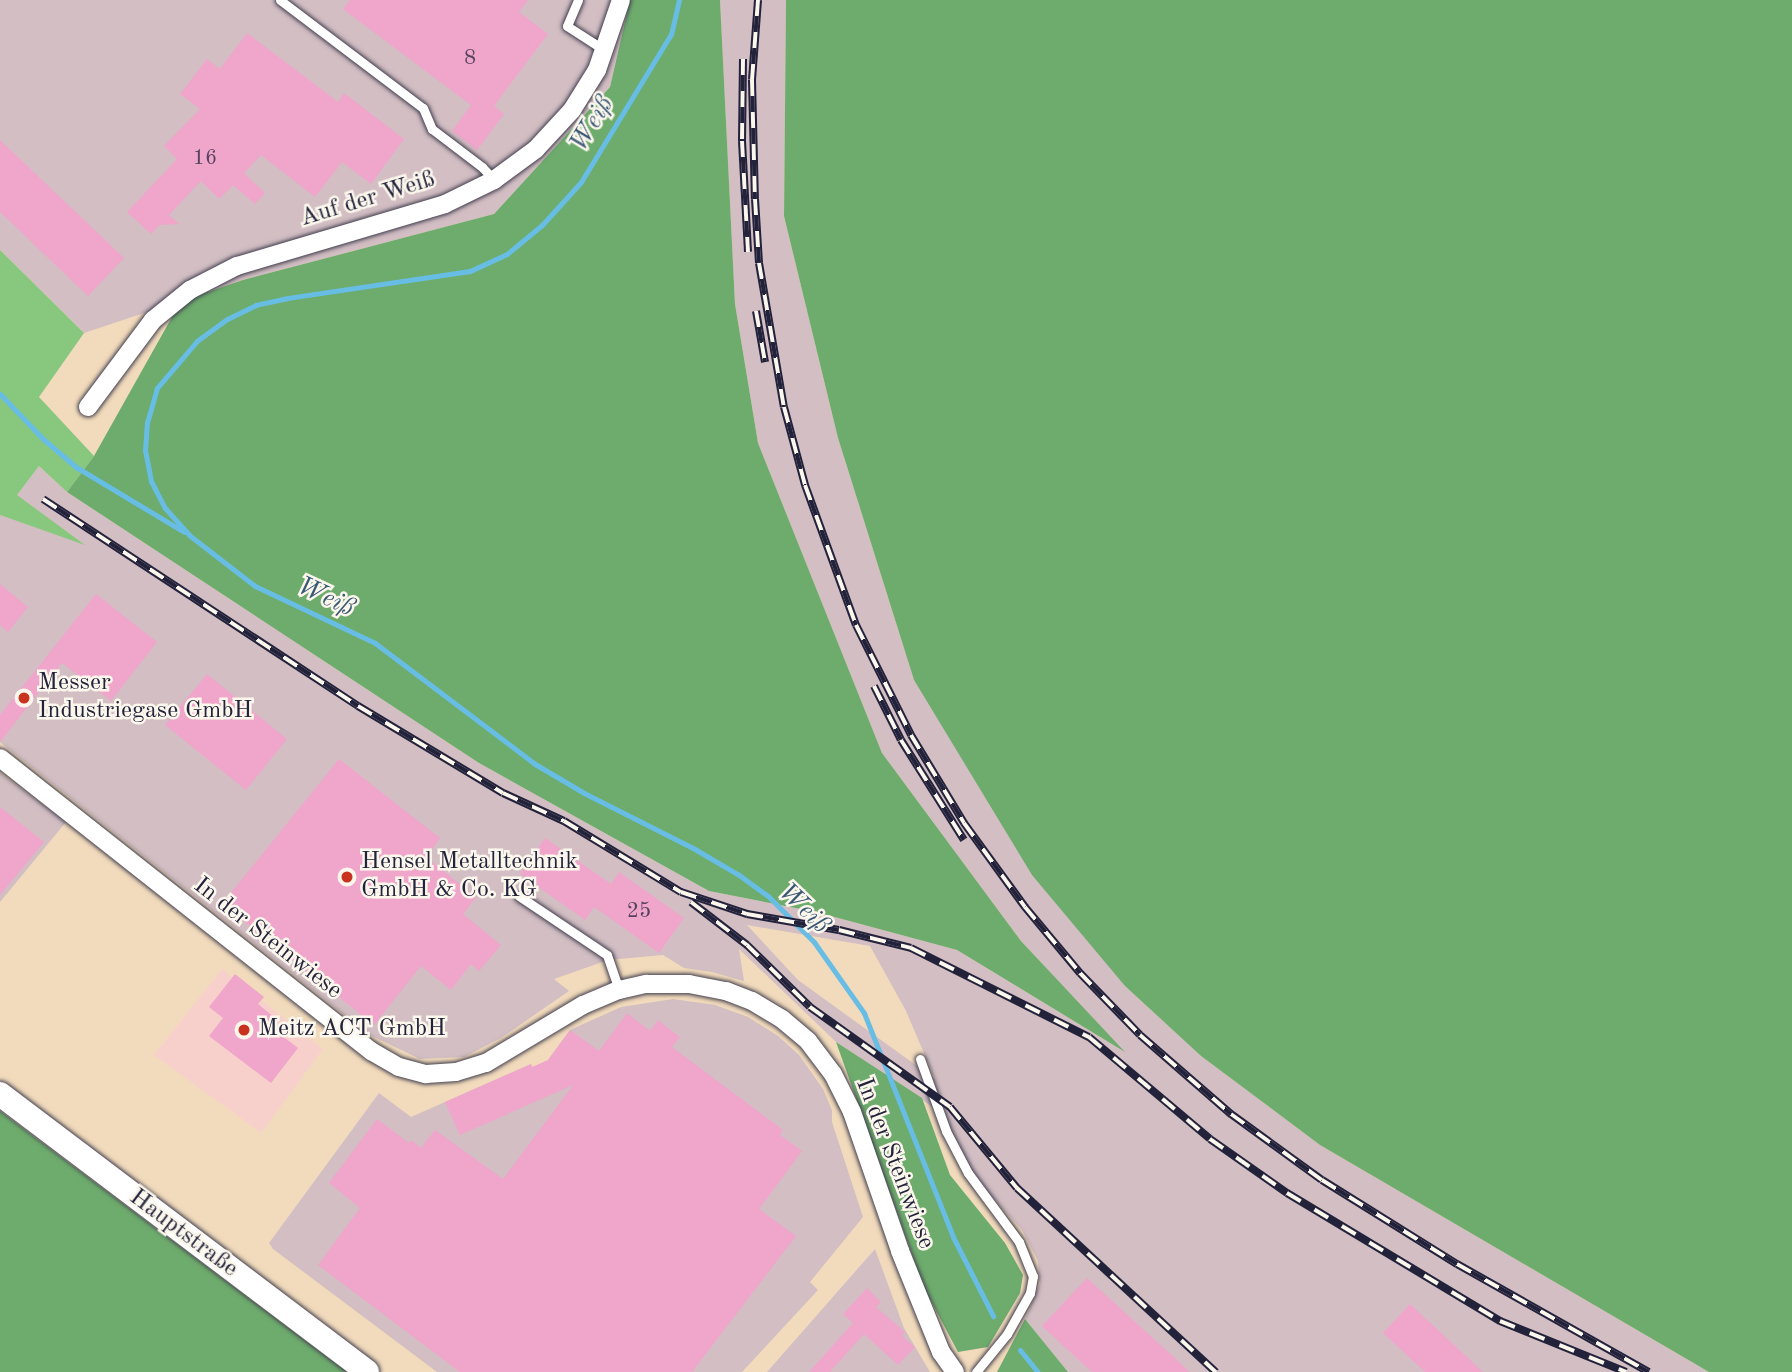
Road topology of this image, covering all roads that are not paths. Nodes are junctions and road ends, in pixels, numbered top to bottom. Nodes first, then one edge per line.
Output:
1 (280, 0) edge
2 (578, 0) edge
3 (621, 0) edge
4 (606, 51) junction
5 (494, 180) junction
6 (88, 407) dead end
7 (0, 758) edge
8 (519, 896) dead end
9 (619, 990) junction
10 (920, 1059) dead end
11 (0, 1094) edge
12 (367, 1372) edge
13 (955, 1372) edge
14 (976, 1372) edge

1 - 5 lane
2 - 4 lane
3 - 4 street, Auf der Weiß
4 - 5 street, Auf der Weiß
5 - 6 street, Auf der Weiß
7 - 9 street, In der Steinwiese
8 - 9 lane
9 - 13 street, In der Steinwiese
10 - 14 lane
11 - 12 main road, Hauptstraße

